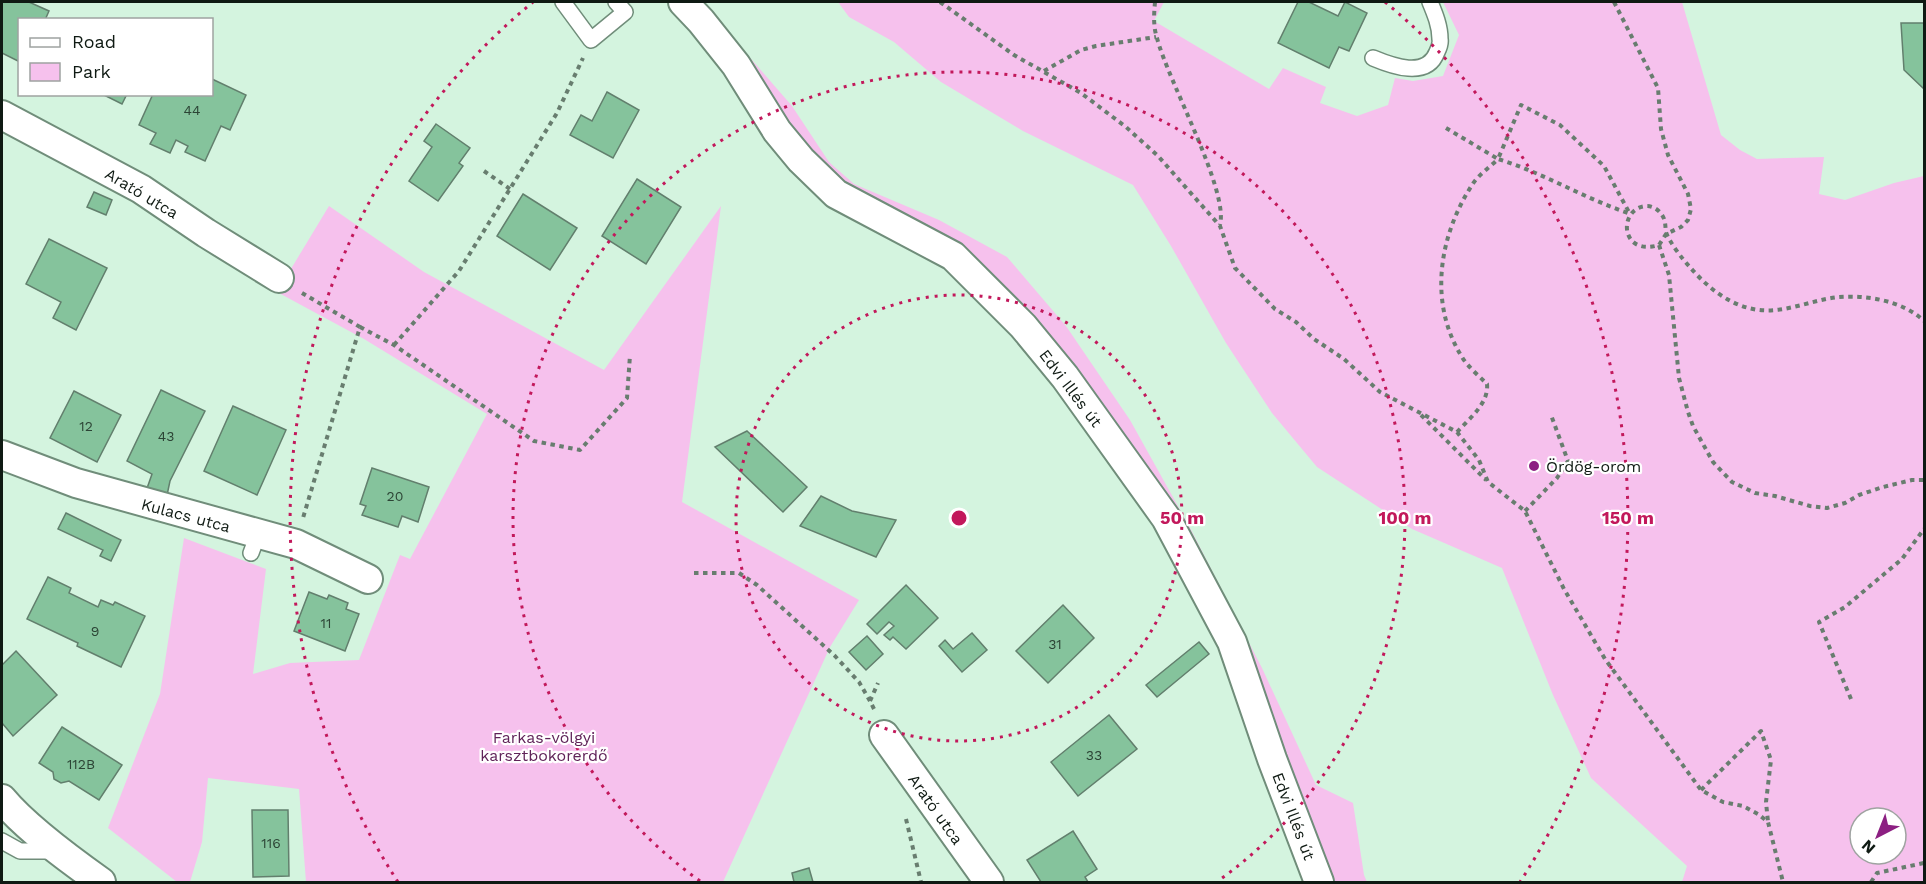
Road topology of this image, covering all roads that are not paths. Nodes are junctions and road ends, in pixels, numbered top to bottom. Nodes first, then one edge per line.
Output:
1 (563, 2) edge
2 (616, 2) edge
3 (683, 2) edge
4 (1430, 2) edge
5 (1373, 58) dead end
6 (2, 115) edge
7 (279, 278) road end
8 (2, 455) edge
9 (368, 579) dead end
10 (884, 735) dead end
11 (2, 799) edge
12 (2, 841) edge
13 (59, 851) junction
14 (101, 882) edge
15 (989, 882) edge
16 (1319, 882) edge

1 - 2 lane
3 - 16 street, Edvi Illés út
4 - 5 lane
6 - 7 street, Arató utca
8 - 9 street, Kulacs utca
10 - 15 street, Arató utca
11 - 13 street
12 - 13 lane
13 - 14 street

